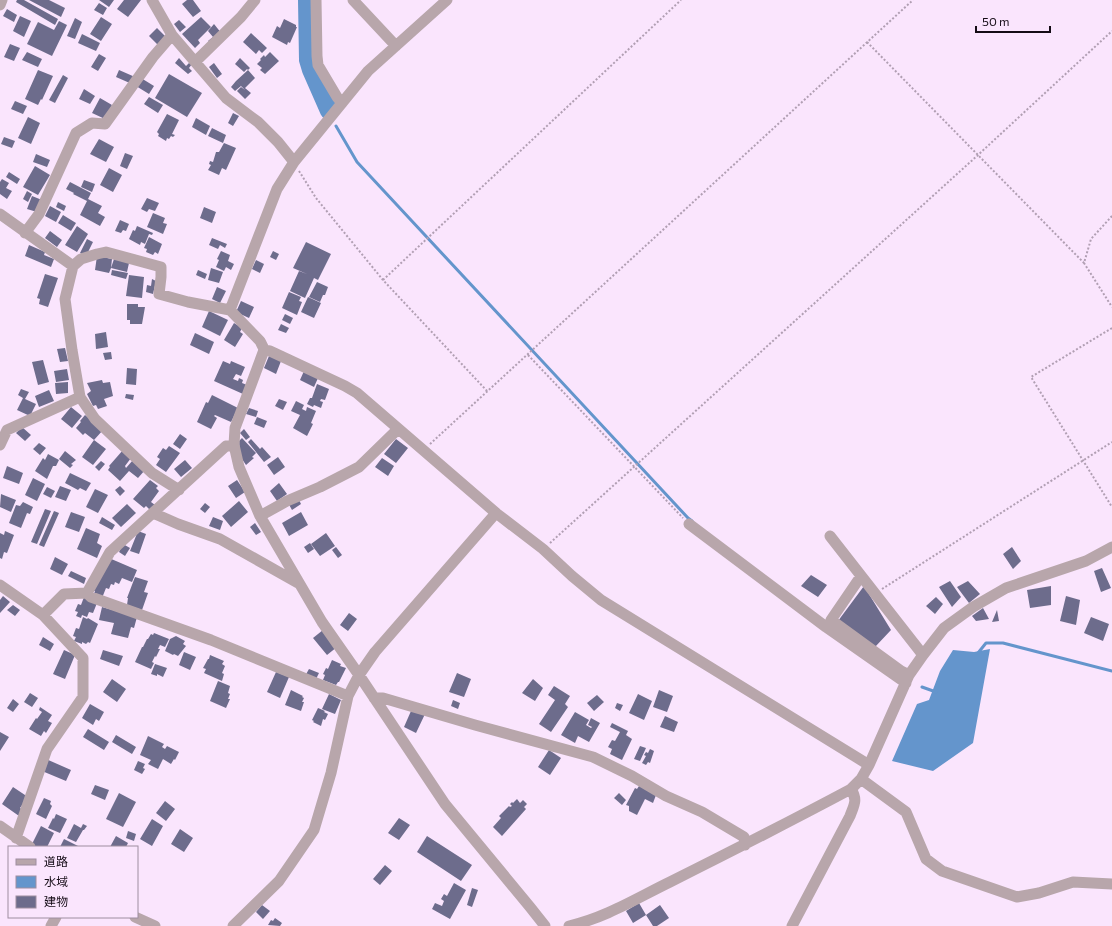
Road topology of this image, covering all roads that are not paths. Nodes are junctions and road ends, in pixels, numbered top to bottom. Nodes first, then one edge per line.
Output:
1 (2, 0) edge
2 (152, 0) edge
3 (255, 0) edge
4 (316, 0) edge
5 (353, 0) edge
6 (447, 0) edge
7 (0, 5) edge
8 (172, 35) junction
9 (396, 46) junction
10 (195, 62) junction
11 (342, 103) junction
12 (294, 162) junction
13 (0, 214) edge
14 (26, 233) junction
15 (73, 266) junction
16 (230, 310) junction
17 (264, 350) junction
18 (80, 398) junction
19 (398, 429) junction
20 (0, 445) edge
21 (234, 445) junction
22 (179, 490) junction
23 (153, 513) junction
24 (496, 513) junction
25 (260, 516) junction
26 (689, 524) road end
27 (830, 536) dead end
28 (1112, 546) edge
29 (861, 576) junction
30 (299, 583) junction
31 (0, 585) edge
32 (87, 593) junction
33 (43, 615) junction
34 (923, 655) junction
35 (359, 675) junction
36 (908, 679) junction
37 (348, 696) junction
38 (374, 698) junction
39 (870, 764) junction
40 (861, 780) junction
41 (851, 789) junction
42 (0, 826) edge
43 (16, 838) junction
44 (745, 845) junction
45 (28, 846) edge
46 (1112, 884) edge
47 (137, 918) edge
48 (575, 925) edge
49 (155, 926) edge
50 (233, 926) edge
51 (545, 926) edge
52 (792, 926) edge

1 - 7 street
2 - 8 street
3 - 10 street
4 - 11 street
5 - 9 street
6 - 9 street
8 - 10 street
8 - 14 street
9 - 11 street
10 - 12 street
11 - 12 street
12 - 16 street
13 - 14 street
14 - 15 street
15 - 16 street
15 - 18 street
16 - 17 street
17 - 19 street
17 - 21 street
18 - 20 street
18 - 22 street
19 - 24 street
19 - 25 street
21 - 22 street
21 - 25 street
22 - 23 street
23 - 30 street
23 - 32 street
24 - 35 street
24 - 39 street
25 - 30 street
26 - 36 street
27 - 29 street
28 - 34 street
29 - 34 street
29 - 36 street
30 - 35 street
31 - 33 street
32 - 33 street
32 - 37 street
33 - 43 street
34 - 36 street
35 - 37 street
35 - 38 street
36 - 39 street
37 - 50 street
38 - 44 street
38 - 51 street
39 - 40 street
40 - 41 street
40 - 46 street
41 - 44 street
41 - 52 street
42 - 43 street
43 - 45 street
44 - 48 street
47 - 49 street

